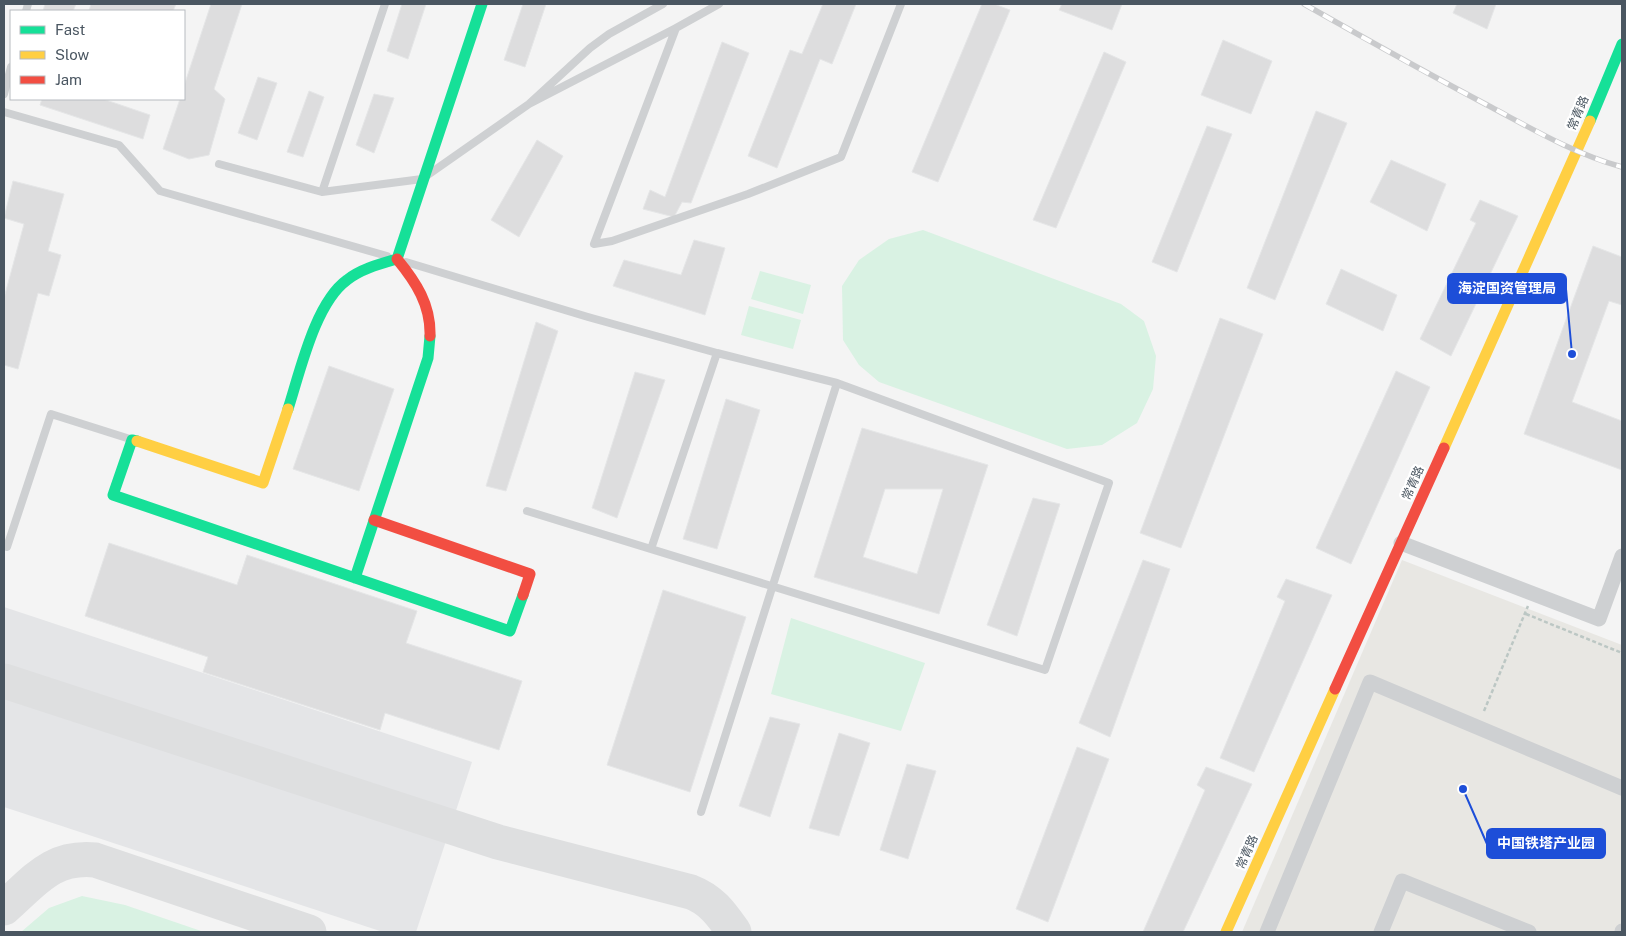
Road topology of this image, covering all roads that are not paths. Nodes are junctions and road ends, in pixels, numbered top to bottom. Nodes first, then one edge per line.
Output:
1 (385, 4) edge
2 (482, 4) edge
3 (663, 4) edge
4 (719, 4) edge
5 (901, 4) edge
6 (676, 28) junction
7 (1622, 44) edge
8 (10, 71) edge
9 (4, 94) edge
10 (529, 104) junction
11 (4, 112) edge
12 (220, 164) dead end
13 (422, 180) junction
14 (322, 192) junction
15 (397, 259) junction
16 (717, 352) junction
17 (837, 383) junction
18 (132, 440) junction
19 (527, 511) dead end
20 (374, 520) junction
21 (1401, 543) junction
22 (6, 547) dead end
23 (651, 549) junction
24 (1622, 556) edge
25 (354, 578) junction
26 (773, 586) junction
27 (1622, 788) edge
28 (701, 812) dead end
29 (1226, 932) edge
30 (1267, 932) edge
31 (1381, 932) edge
32 (1529, 932) edge

1 - 14 lane
2 - 13 street
3 - 10 lane
4 - 6 lane
5 - 6 lane
6 - 10 lane
7 - 21 street, 常青路
8 - 9 lane
10 - 13 lane
11 - 15 lane
12 - 14 lane
13 - 14 lane
13 - 15 street
15 - 16 lane
15 - 18 street
15 - 20 street
16 - 17 lane
16 - 23 lane
17 - 26 lane
17 - 26 lane
18 - 22 lane
18 - 25 street
19 - 23 lane
20 - 25 street
20 - 25 street
21 - 24 street
21 - 29 street, 常青路
23 - 26 lane
26 - 28 lane
27 - 30 street
31 - 32 street

